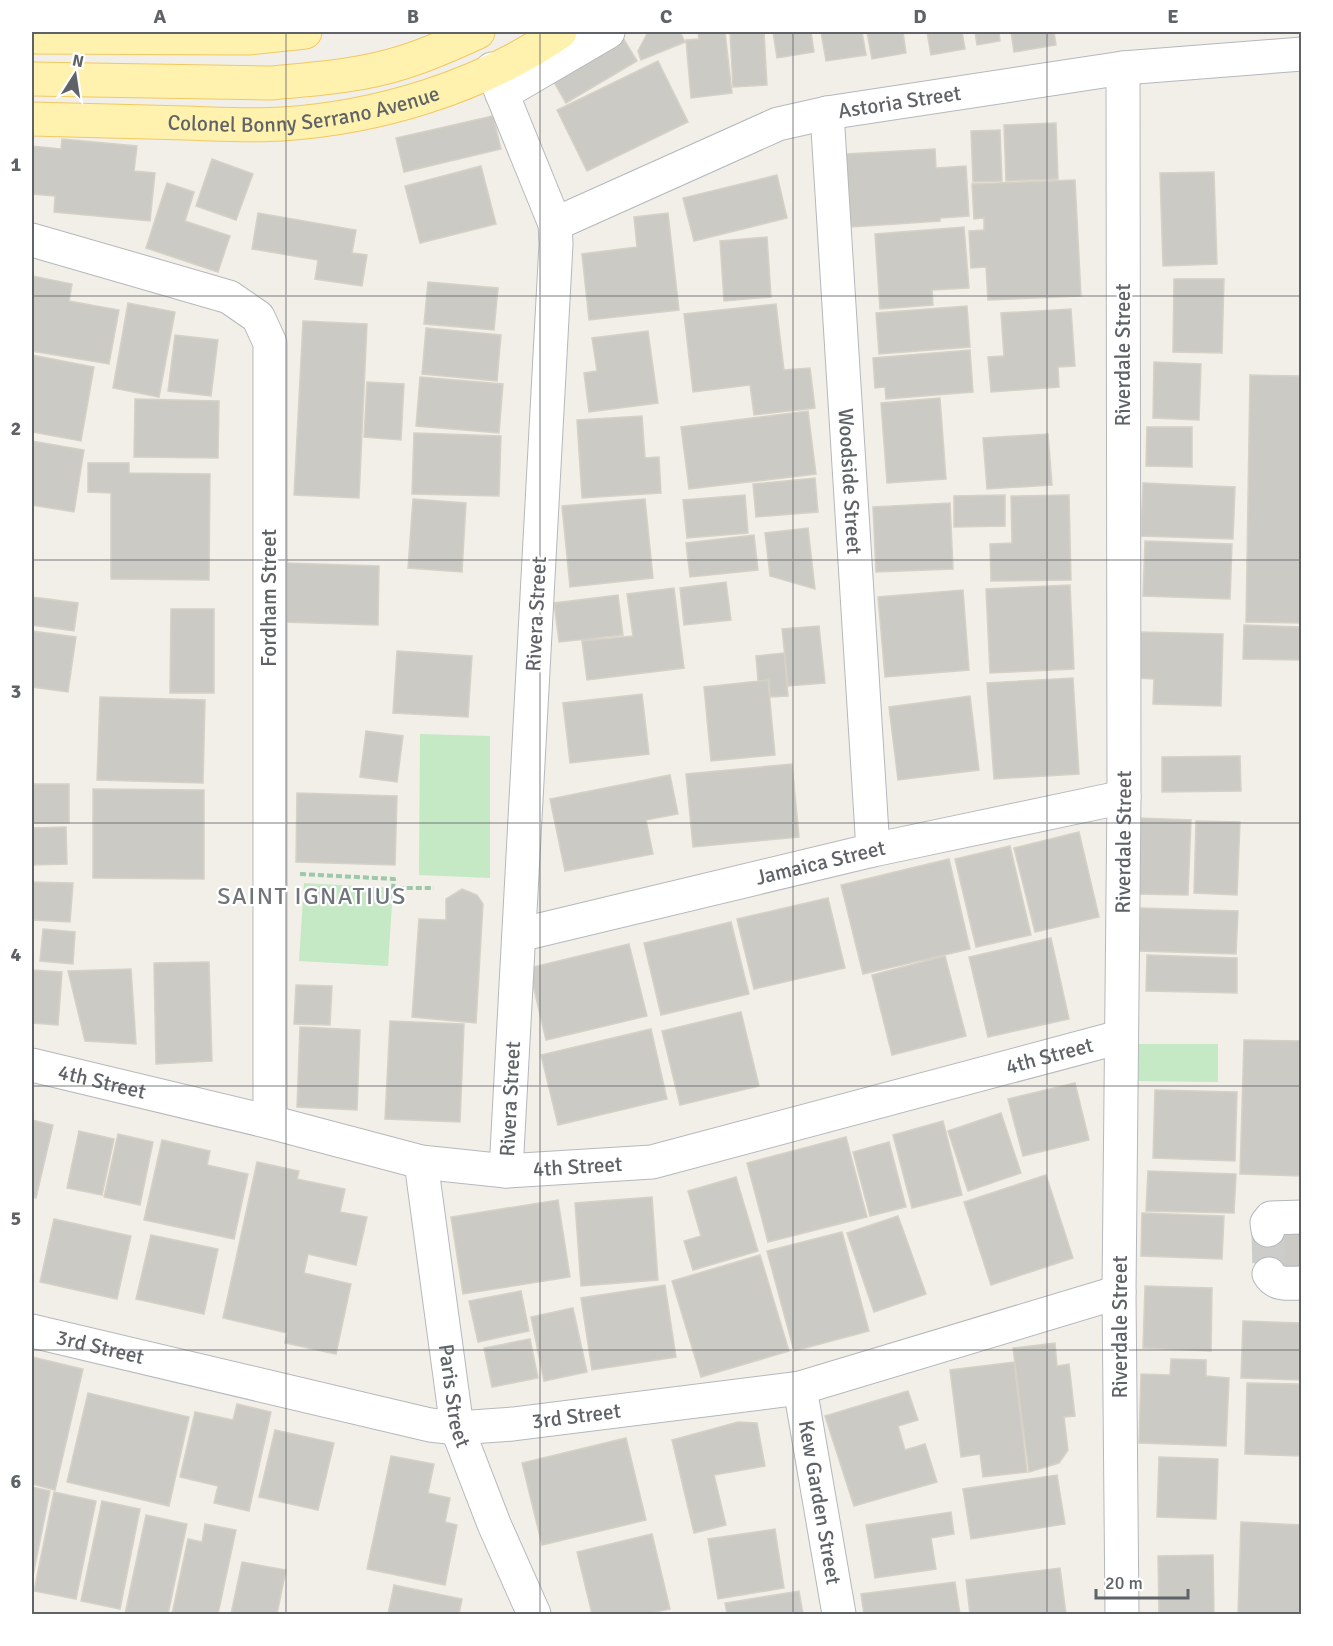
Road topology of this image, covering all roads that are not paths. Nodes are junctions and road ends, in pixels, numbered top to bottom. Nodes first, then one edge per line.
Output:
1 (305, 32) edge
2 (478, 32) edge
3 (560, 32) edge
4 (608, 32) edge
5 (1299, 32) edge
6 (32, 37) edge
7 (1302, 54) edge
8 (1263, 58) junction
9 (1123, 68) junction
10 (32, 79) edge
11 (497, 82) junction
12 (827, 113) junction
13 (32, 119) edge
14 (555, 224) junction
15 (32, 240) edge
16 (1124, 797) junction
17 (873, 850) junction
18 (519, 935) junction
19 (1120, 1036) junction
20 (32, 1065) edge
21 (270, 1122) junction
22 (421, 1162) junction
23 (506, 1170) junction
24 (1302, 1217) edge
25 (1268, 1230) dead end
26 (1269, 1274) dead end
27 (1302, 1283) edge
28 (1119, 1292) junction
29 (32, 1330) edge
30 (800, 1388) junction
31 (457, 1428) junction
32 (534, 1614) edge
33 (839, 1614) edge
34 (1122, 1614) edge

1 - 6 main road
2 - 10 main road, Colonel Bonny Serrano Avenue
3 - 11 main road, Colonel Bonny Serrano Avenue
4 - 11 street
5 - 8 street
7 - 8 street, Astoria Street
8 - 9 street, Astoria Street
9 - 12 street, Astoria Street
9 - 16 street, Riverdale Street
11 - 13 main road, Colonel Bonny Serrano Avenue
11 - 14 street, Rivera Street
12 - 14 street, Astoria Street
12 - 17 street, Woodside Street
14 - 18 street, Rivera Street
15 - 21 street, Fordham Street
16 - 17 street, Jamaica Street
16 - 19 street, Riverdale Street
17 - 18 street, Jamaica Street
18 - 23 street, Rivera Street
19 - 23 street, 4th Street
19 - 28 street, Riverdale Street
20 - 21 street, 4th Street
21 - 22 street, 4th Street
22 - 23 street, 4th Street
22 - 31 street, Paris Street
24 - 25 street
26 - 27 street
28 - 30 street, 3rd Street
28 - 34 street, Riverdale Street
29 - 31 street, 3rd Street
30 - 31 street, 3rd Street
30 - 33 street, Kew Garden Street
31 - 32 street, Paris Street

